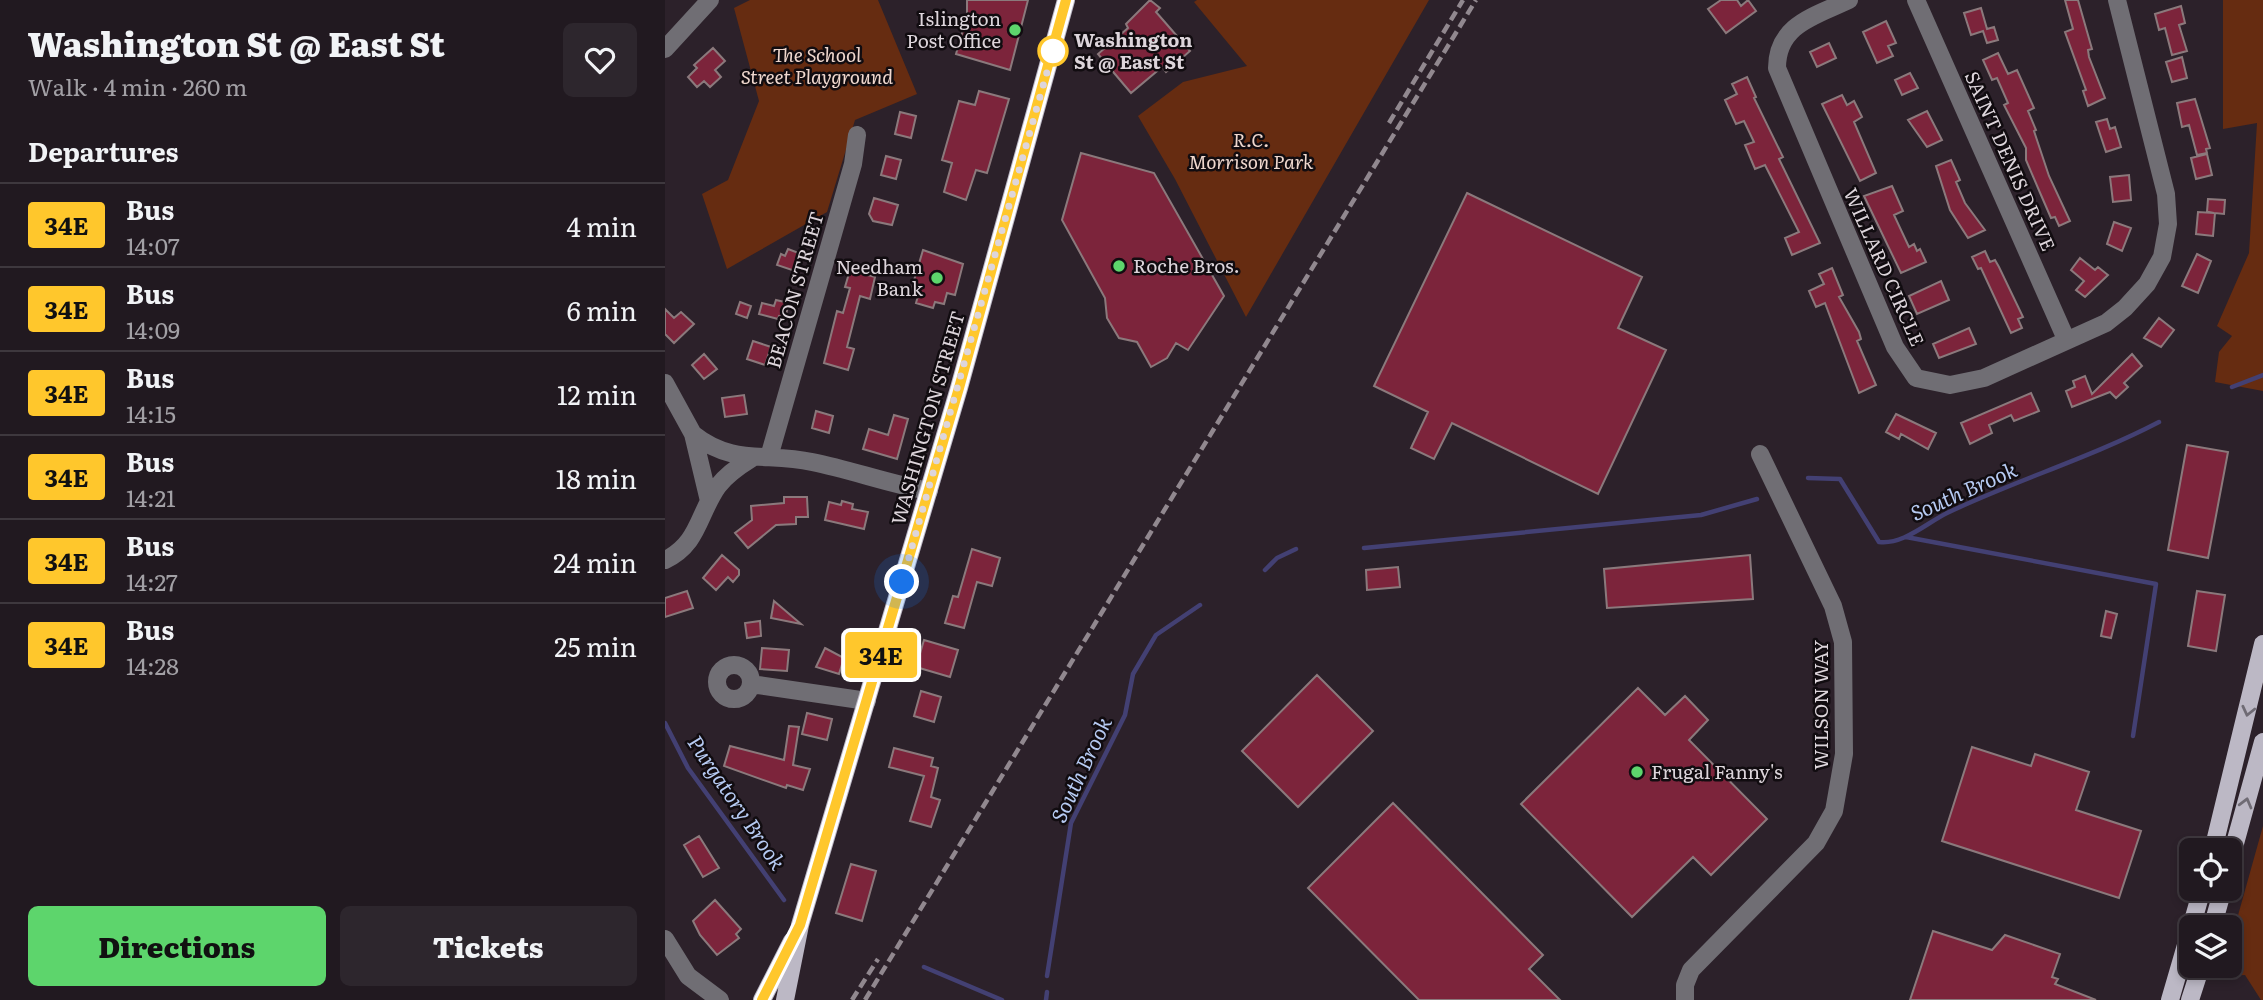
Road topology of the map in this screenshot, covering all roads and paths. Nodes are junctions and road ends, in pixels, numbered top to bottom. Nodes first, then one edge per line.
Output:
1 (709, 0) edge
2 (1066, 0) edge
3 (1849, 0) edge
4 (1916, 0) edge
5 (2117, 0) edge
6 (665, 49) edge
7 (857, 135) dead end
8 (2066, 340) junction
9 (665, 383) edge
10 (693, 434) junction
11 (1760, 454) dead end
12 (761, 458) junction
13 (929, 491) junction
14 (709, 501) junction
15 (665, 560) edge
16 (2263, 644) edge
17 (751, 684) dead end
18 (867, 701) junction
19 (2263, 742) edge
20 (2216, 838) edge
21 (2236, 838) edge
22 (800, 925) junction
23 (665, 939) edge
24 (2179, 969) edge
25 (2197, 978) edge
26 (720, 1000) edge
27 (762, 1000) edge
28 (785, 1000) edge
29 (1685, 1000) edge
30 (2170, 1000) edge
31 (2190, 1000) edge

1 - 6 street
2 - 13 main road, WASHINGTON STREET
3 - 8 street, WILLARD CIRCLE
4 - 8 street, SAINT DENIS DRIVE
5 - 8 street, WILLARD CIRCLE
7 - 12 street, BEACON STREET
9 - 10 street
10 - 12 street
10 - 14 street
11 - 29 street, WILSON WAY
12 - 13 street
12 - 14 street
13 - 18 main road, WASHINGTON STREET
14 - 15 street
16 -> 20 main road
17 - 18 street
18 - 22 main road, WASHINGTON STREET
21 -> 19 main road
22 - 27 main road, WASHINGTON STREET
22 - 28 main road, WASHINGTON STREET
23 - 26 street
24 - 30 main road
25 - 31 main road

